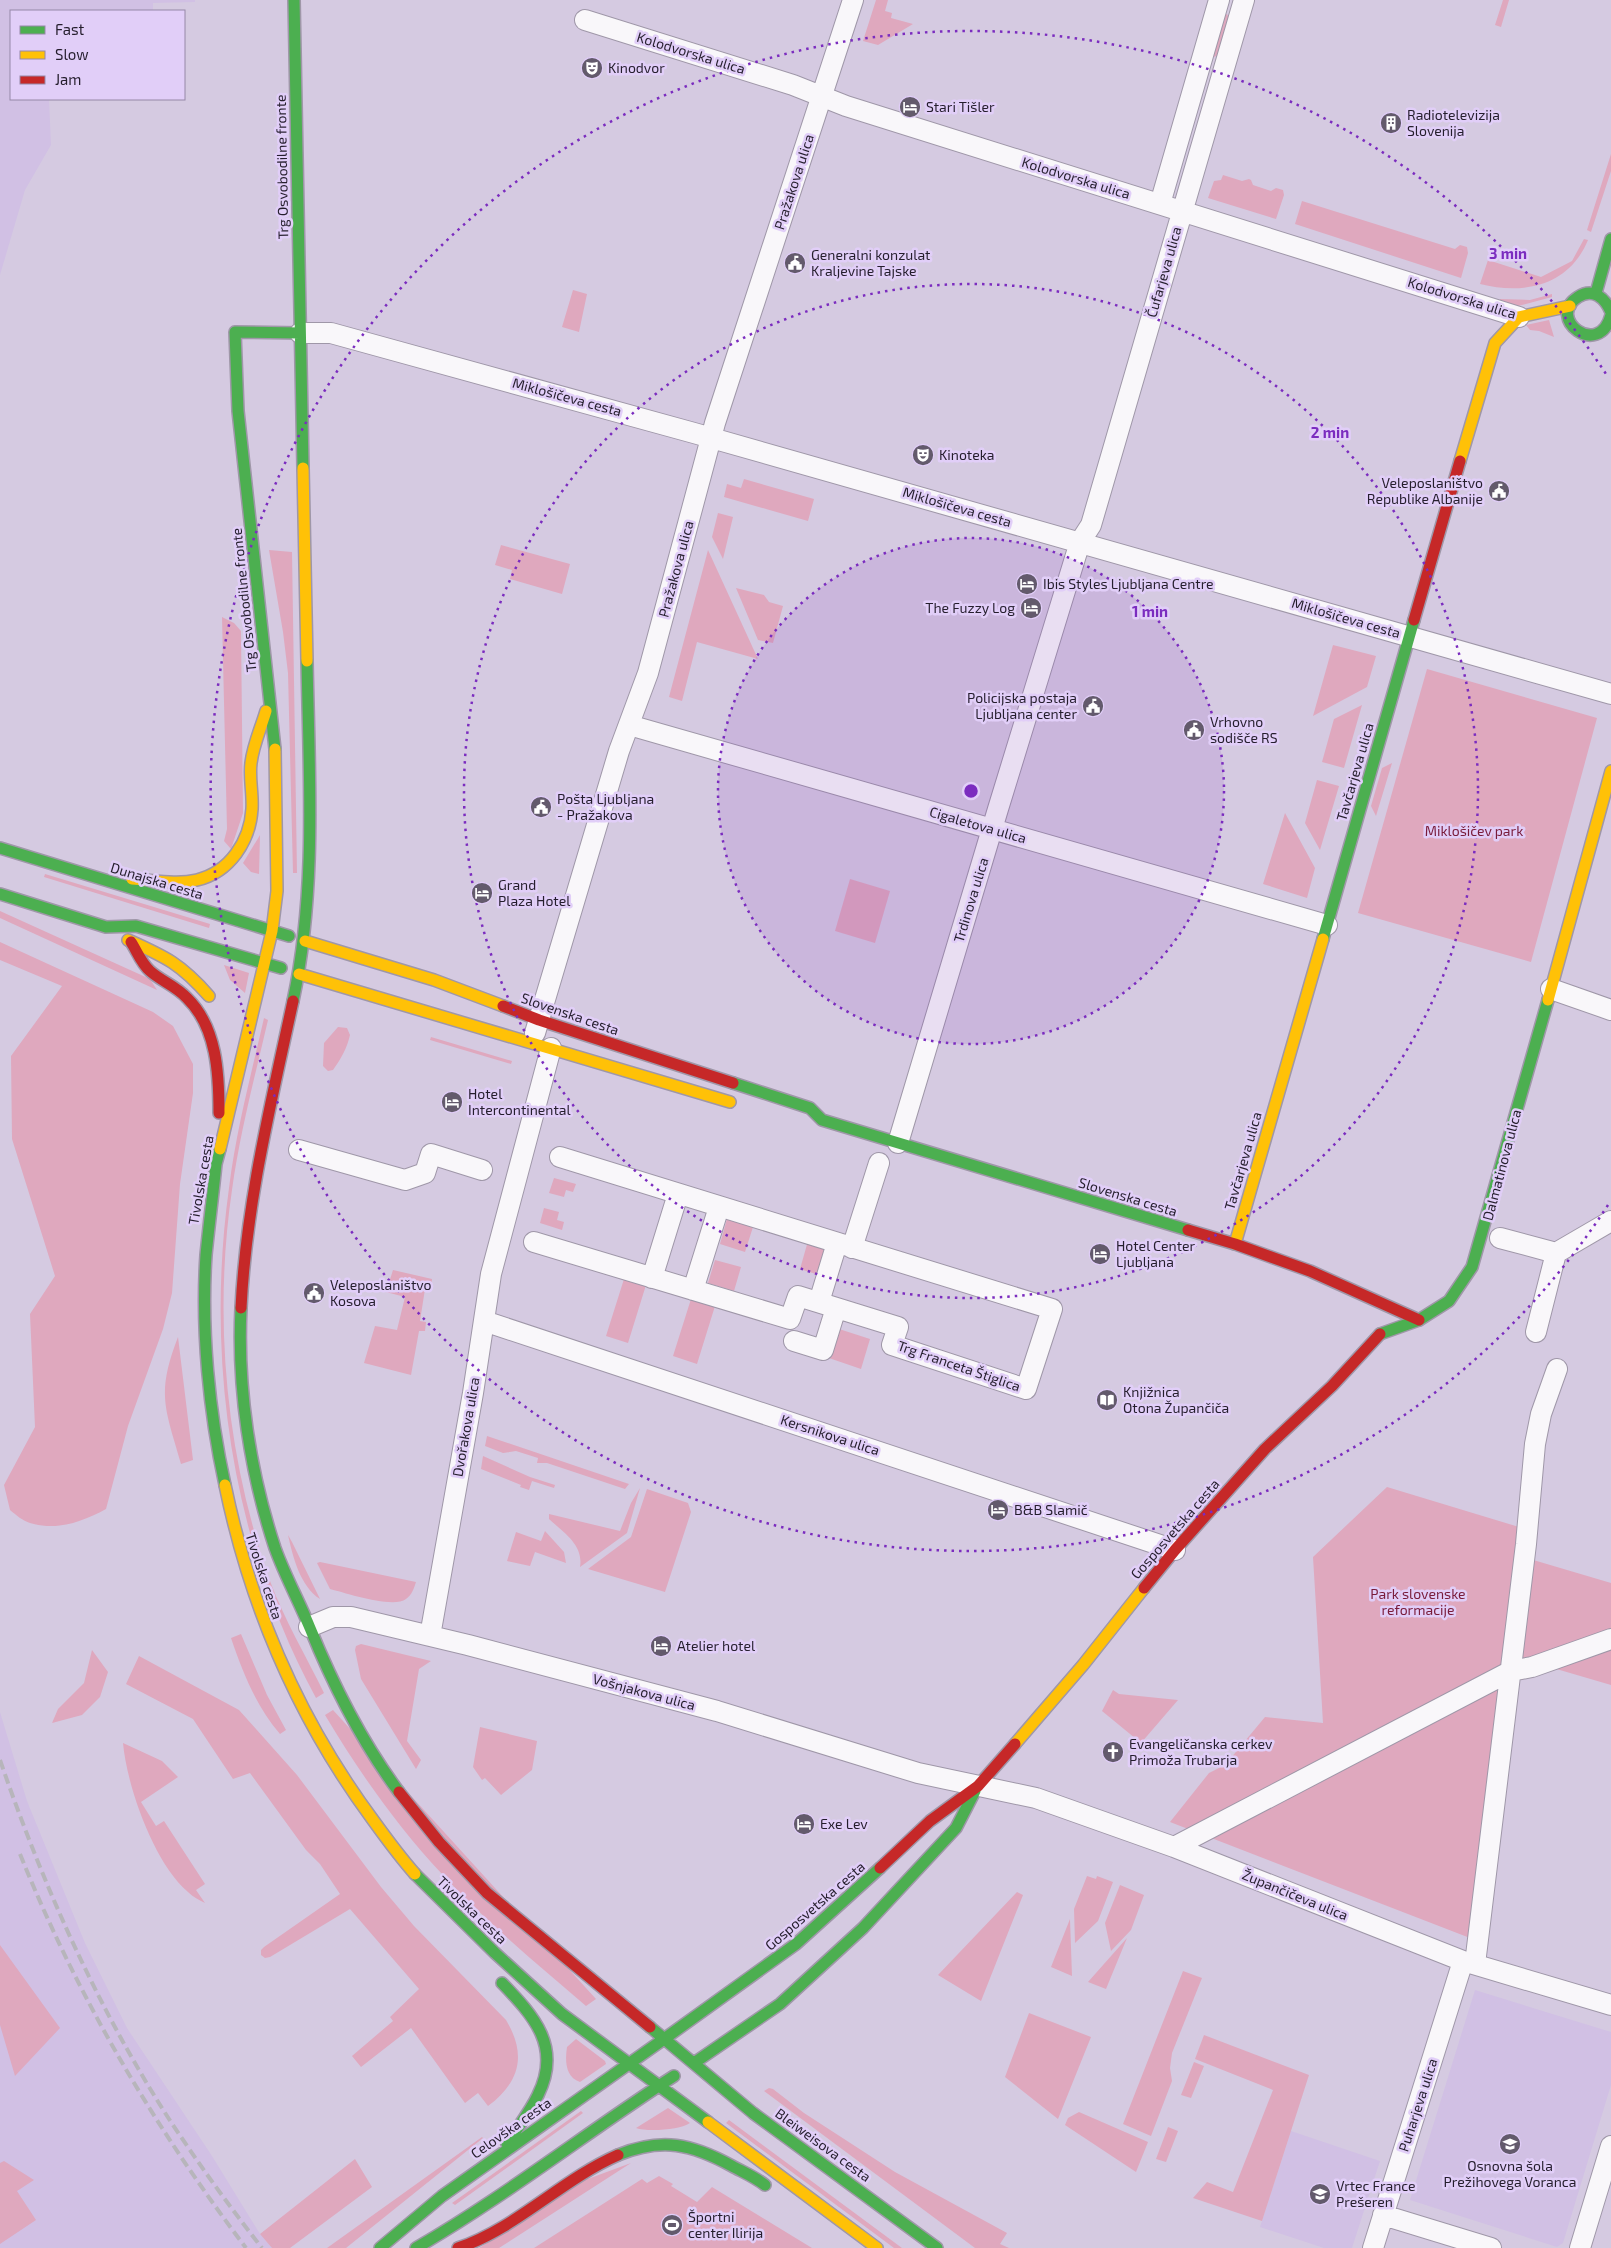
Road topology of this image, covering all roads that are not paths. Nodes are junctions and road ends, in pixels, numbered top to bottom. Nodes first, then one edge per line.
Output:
1 (294, 0) edge
2 (853, 0) edge
3 (1219, 0) edge
4 (1244, 0) edge
5 (584, 20) dead end
6 (822, 96) junction
7 (1160, 204) junction
8 (1182, 211) junction
9 (1611, 240) edge
10 (1596, 293) junction
11 (1570, 306) junction
12 (1519, 317) junction
13 (1610, 319) edge
14 (300, 333) junction
15 (711, 438) junction
16 (1080, 542) junction
17 (1409, 636) junction
18 (1611, 694) edge
19 (270, 698) junction
20 (628, 725) junction
21 (1611, 771) edge
22 (992, 829) junction
23 (0, 848) edge
24 (99, 878) junction
25 (0, 894) edge
26 (1327, 925) junction
27 (106, 927) junction
28 (272, 931) junction
29 (305, 941) junction
30 (131, 942) junction
31 (265, 963) junction
32 (299, 974) junction
33 (1556, 991) junction
34 (216, 1006) dead end
35 (1611, 1010) edge
36 (540, 1020) junction
37 (542, 1045) junction
38 (232, 1046) dead end
39 (237, 1081) junction
40 (739, 1104) dead end
41 (822, 1120) junction
42 (806, 1124) dead end
43 (898, 1144) junction
44 (299, 1150) dead end
45 (560, 1157) dead end
46 (879, 1163) dead end
47 (216, 1164) junction
48 (482, 1170) dead end
49 (678, 1194) junction
50 (719, 1207) junction
51 (1611, 1221) edge
52 (1500, 1238) dead end
53 (534, 1242) dead end
54 (1235, 1244) junction
55 (845, 1246) junction
56 (1556, 1253) junction
57 (652, 1278) junction
58 (693, 1290) junction
59 (828, 1305) junction
60 (1419, 1320) junction
61 (484, 1321) junction
62 (1536, 1332) dead end
63 (794, 1340) dead end
64 (1557, 1369) dead end
65 (1175, 1550) junction
66 (309, 1627) junction
67 (430, 1636) junction
68 (1611, 1639) edge
69 (1510, 1671) junction
70 (978, 1786) junction
71 (1174, 1847) junction
72 (485, 1944) junction
73 (1469, 1963) junction
74 (1611, 2005) edge
75 (664, 2039) junction
76 (694, 2063) junction
77 (629, 2064) junction
78 (659, 2086) junction
79 (1611, 2146) edge
80 (500, 2154) junction
81 (776, 2193) dead end
82 (800, 2206) dead end
83 (1383, 2215) junction
84 (844, 2224) junction
85 (380, 2248) edge
86 (416, 2248) edge
87 (458, 2248) edge
88 (878, 2248) edge
89 (937, 2248) edge
90 (1373, 2248) edge
91 (1491, 2248) edge
92 (1580, 2248) edge

1 - 14 main road, Trg Osvobodilne fronte
2 - 6 street, Pražakova ulica
3 - 7 street
4 - 8 street, Čufarjeva ulica
5 - 6 street, Kolodvorska ulica
6 - 7 street, Kolodvorska ulica
6 - 15 street, Pražakova ulica
7 - 8 street, Kolodvorska ulica
8 - 12 street, Kolodvorska ulica
8 - 16 street, Čufarjeva ulica
9 - 10 main road
10 - 11 main road
10 - 13 main road
11 - 12 main road, Kolodvorska ulica
11 - 13 main road
12 - 17 main road, Tavčarjeva ulica
14 - 15 street, Miklošičeva cesta
14 - 19 main road, Trg Osvobodilne fronte
14 - 29 main road, Trg Osvobodilne fronte
15 - 16 street, Miklošičeva cesta
15 - 20 street, Pražakova ulica
16 - 17 street, Miklošičeva cesta
16 - 22 street, Trdinova ulica
17 - 18 street, Miklošičeva cesta
17 - 26 main road, Tavčarjeva ulica
19 - 24 main road
19 - 28 main road, Trg Osvobodilne fronte
20 - 22 street, Cigaletova ulica
20 - 36 street, Pražakova ulica
21 - 33 main road, Dalmatinova ulica
22 - 26 street, Cigaletova ulica
22 - 43 street, Trdinova ulica
23 - 24 main road, Dunajska cesta
24 - 28 main road, Dunajska cesta
25 - 27 main road
26 - 54 main road, Tavčarjeva ulica
27 - 30 main road
27 - 31 main road
28 - 29 main road, Dunajska cesta
28 - 31 main road, Tivolska cesta
29 - 32 main road, Tivolska cesta
29 - 36 main road, Slovenska cesta
30 - 34 main road
30 - 47 main road
31 - 32 main road
31 - 39 main road, Tivolska cesta
32 - 37 main road
32 - 66 main road, Tivolska cesta
33 - 35 street
33 - 60 main road, Dalmatinova ulica
36 - 37 street, Pražakova ulica
36 - 41 main road, Slovenska cesta
37 - 40 main road
37 - 61 street, Dvořakova ulica
38 - 39 main road
39 - 47 main road, Tivolska cesta
41 - 42 main road
41 - 43 main road, Slovenska cesta
43 - 54 main road, Slovenska cesta
44 - 48 street
45 - 49 street, Trg Franceta Štiglica
46 - 55 street
47 - 72 main road, Tivolska cesta
49 - 50 street, Trg Franceta Štiglica
49 - 57 street
50 - 55 street, Trg Franceta Štiglica
50 - 58 street
51 - 56 street
52 - 56 street
53 - 57 street, Trg Franceta Štiglica
54 - 60 main road, Slovenska cesta
55 - 59 street
55 - 59 street, Trg Franceta Štiglica
56 - 62 street
57 - 58 street, Trg Franceta Štiglica
58 - 59 street, Trg Franceta Štiglica
59 - 63 street
60 - 65 main road, Gosposvetska cesta
61 - 65 street, Kersnikova ulica
61 - 67 street, Dvořakova ulica
64 - 69 street
65 - 70 main road, Gosposvetska cesta
66 - 67 street, Vošnjakova ulica
66 - 75 main road, Tivolska cesta
67 - 70 street, Vošnjakova ulica
68 - 69 street
69 - 71 street
69 - 73 street
70 - 71 street, Župančičeva ulica
70 - 75 main road, Gosposvetska cesta
70 - 76 main road, Gosposvetska cesta
71 - 73 street, Župančičeva ulica
72 - 77 main road, Tivolska cesta
72 - 80 main road
73 - 74 street, Župančičeva ulica
73 - 83 street, Puharjeva ulica
75 - 76 main road, Tivolska cesta
75 - 77 main road, Celovška cesta
76 - 78 main road
76 - 89 main road, Bleiweisova cesta
77 - 78 main road, Tivolska cesta
77 - 80 main road, Celovška cesta
78 - 84 main road
78 - 86 main road
79 - 92 street
80 - 85 main road, Celovška cesta
81 - 87 main road
82 - 84 main road
83 - 90 street, Puharjeva ulica
83 - 91 street
84 - 88 main road

